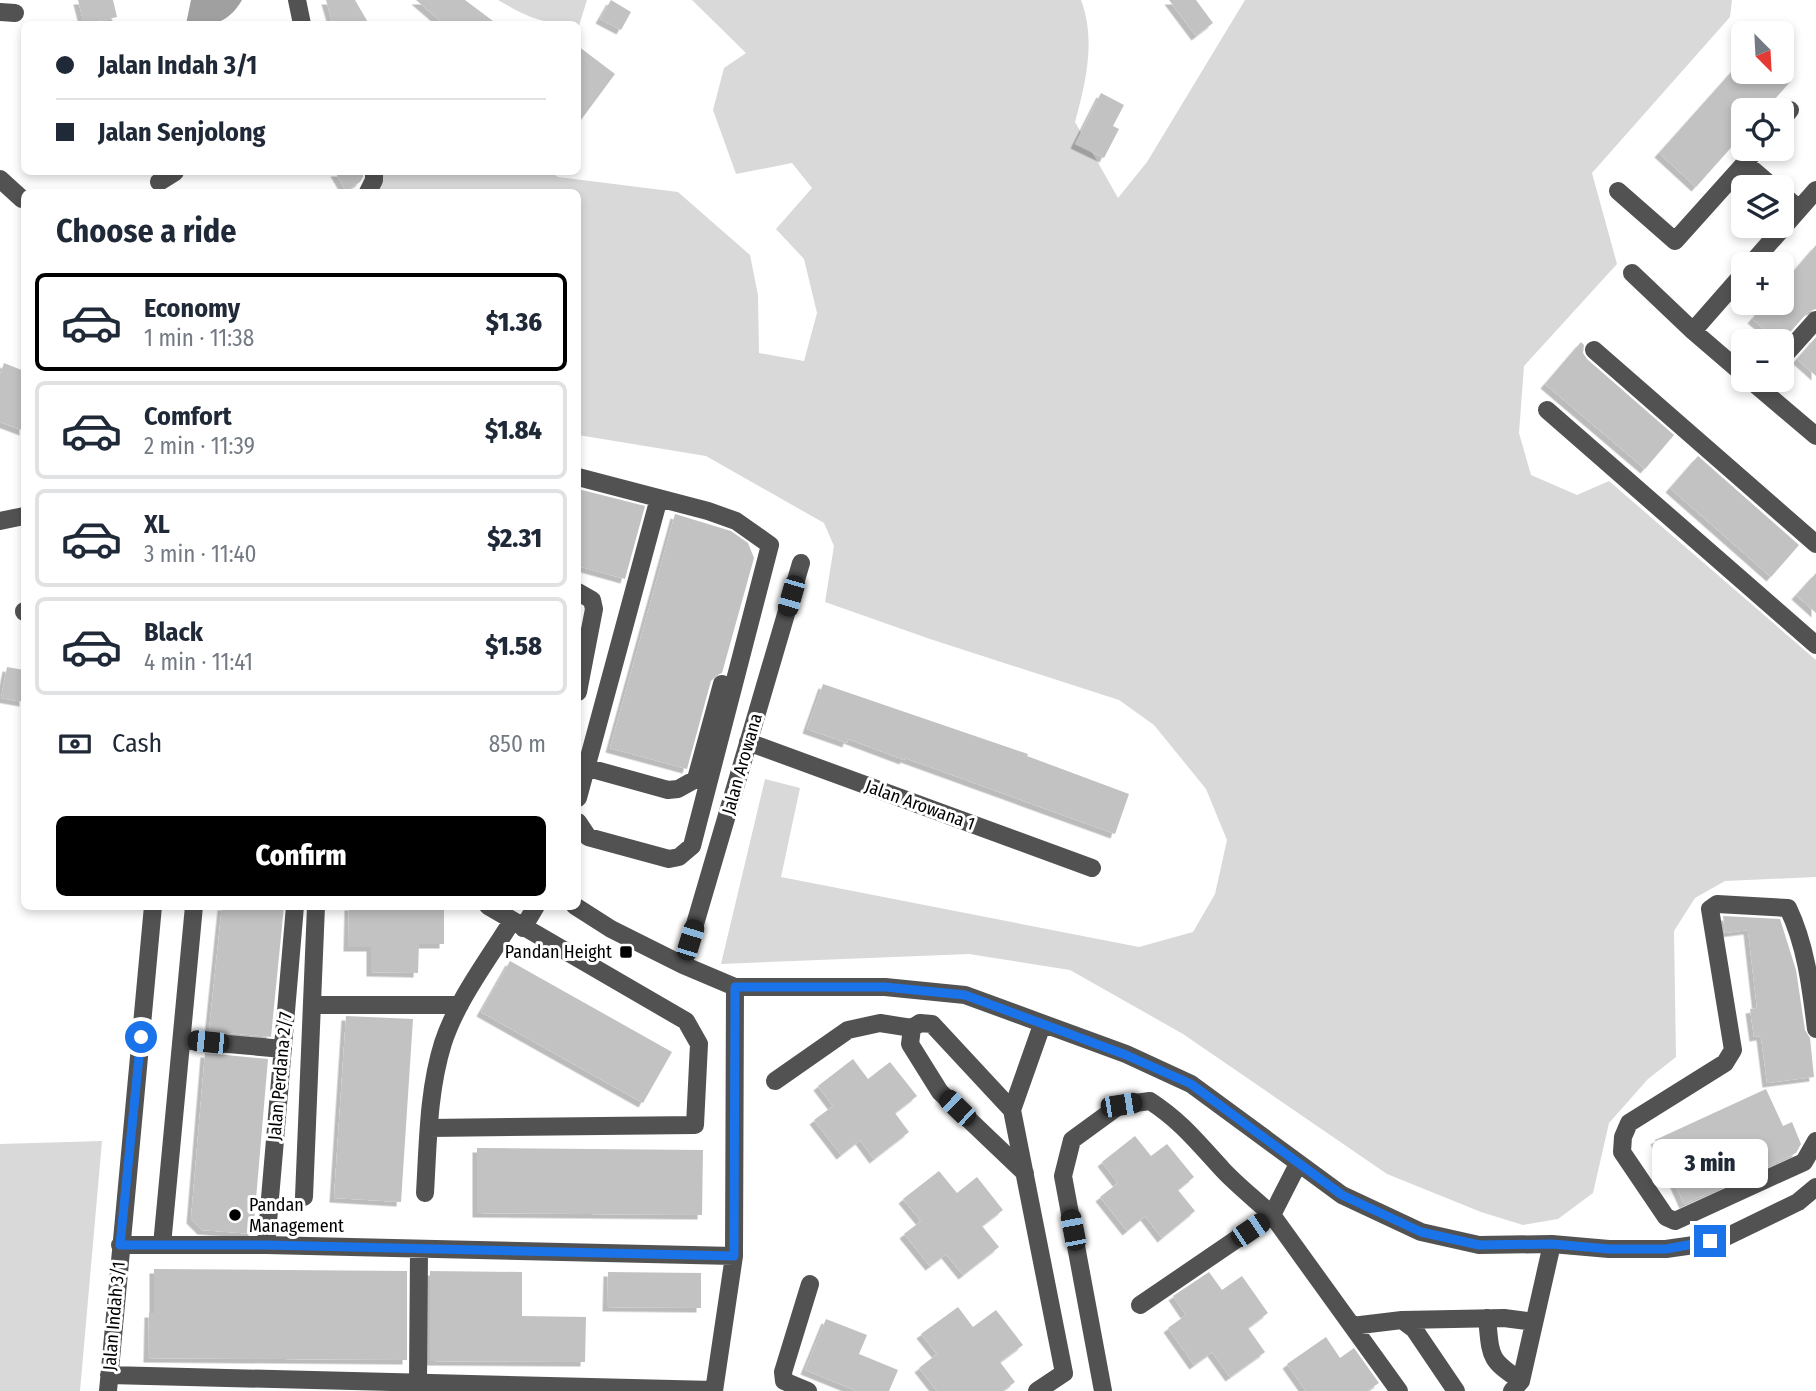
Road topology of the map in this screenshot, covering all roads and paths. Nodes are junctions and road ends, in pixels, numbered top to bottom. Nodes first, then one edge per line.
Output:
1 (298, 0) edge
2 (302, 21) edge
3 (1745, 163) joint
4 (170, 175) edge
5 (1759, 175) edge
6 (0, 179) edge
7 (159, 182) dead end
8 (1816, 190) edge
9 (1618, 191) dead end
10 (21, 198) edge
11 (1794, 205) edge
12 (1799, 209) junction
13 (1761, 252) edge
14 (1632, 273) dead end
15 (1731, 288) edge
16 (1816, 320) edge
17 (1693, 331) junction
18 (1794, 345) edge
19 (1594, 350) dead end
20 (1731, 362) edge
21 (1766, 392) edge
22 (1546, 410) dead end
23 (1816, 436) edge
24 (581, 478) edge
25 (659, 498) junction
26 (21, 517) edge
27 (0, 521) edge
28 (1816, 544) edge
29 (800, 564) dead end
30 (581, 594) edge
31 (747, 635) junction
32 (1816, 645) edge
33 (581, 676) edge
34 (748, 743) junction
35 (585, 767) junction
36 (581, 785) edge
37 (581, 826) edge
38 (1092, 868) dead end
39 (153, 910) edge
40 (194, 910) edge
41 (295, 910) edge
42 (316, 910) edge
43 (581, 910) edge
44 (506, 915) edge
45 (683, 965) junction
46 (735, 987) junction
47 (312, 1005) junction
48 (460, 1005) junction
49 (1042, 1025) junction
50 (912, 1028) junction
51 (1816, 1030) edge
52 (183, 1040) junction
53 (283, 1049) junction
54 (775, 1081) dead end
55 (1012, 1110) junction
56 (429, 1128) junction
57 (1816, 1141) edge
58 (1298, 1164) junction
59 (1810, 1165) edge
60 (1025, 1173) junction
61 (1816, 1187) edge
62 (425, 1193) dead end
63 (304, 1197) dead end
64 (1272, 1215) junction
65 (1552, 1244) junction
66 (120, 1245) junction
67 (162, 1245) junction
68 (266, 1245) junction
69 (419, 1251) junction
70 (734, 1256) junction
71 (810, 1284) dead end
72 (1140, 1305) dead end
73 (1487, 1318) junction
74 (1402, 1320) junction
75 (1535, 1322) junction
76 (1352, 1326) junction
77 (418, 1382) junction
78 (108, 1383) edge
79 (143, 1383) edge
80 (1517, 1386) edge
81 (441, 1387) edge
82 (714, 1390) edge
83 (808, 1391) edge
84 (1037, 1391) edge
85 (1103, 1391) edge
86 (1399, 1391) edge
87 (1456, 1391) edge

1 - 2 street
3 - 5 street
3 - 9 street
4 - 7 street
6 - 10 street
8 - 12 street
11 - 12 street
12 - 13 street
14 - 17 street
15 - 17 street
16 - 18 street
17 - 20 street
19 - 28 street
21 - 23 street
22 - 32 street
24 - 25 street
25 - 31 street
25 - 35 street
26 - 27 street
29 - 34 street, Jalan Arowana
30 - 33 street
31 - 35 street
31 - 37 street
34 - 38 street, Jalan Arowana 1
34 - 45 street, Jalan Arowana
35 - 36 street
39 - 66 street, Jalan Indah 3/1
40 - 52 street
41 - 53 street, Jalan Perdana 2/7
42 - 47 street
43 - 45 street
44 - 48 street
44 - 56 street
45 - 46 street
46 - 49 street
46 - 70 street
47 - 48 street
47 - 63 street
48 - 56 street
49 - 55 street
49 - 58 street
50 - 54 street
50 - 55 street
50 - 60 street
51 - 59 street
52 - 53 street
52 - 67 street
53 - 68 street, Jalan Perdana 2/7
55 - 60 street
56 - 62 street
57 - 59 street
58 - 64 street
58 - 65 street
60 - 84 street
61 - 65 street
64 - 72 street
64 - 76 street
64 - 85 street
65 - 75 street
66 - 67 street
66 - 78 street, Jalan Indah 3/1
67 - 68 street
68 - 69 street
69 - 70 street
69 - 77 street
70 - 82 street
71 - 83 street
73 - 74 street
73 - 75 street
73 - 80 street
74 - 76 street
74 - 87 street
75 - 80 street
76 - 86 street
77 - 79 street
77 - 81 street
78 - 79 street
81 - 82 street

